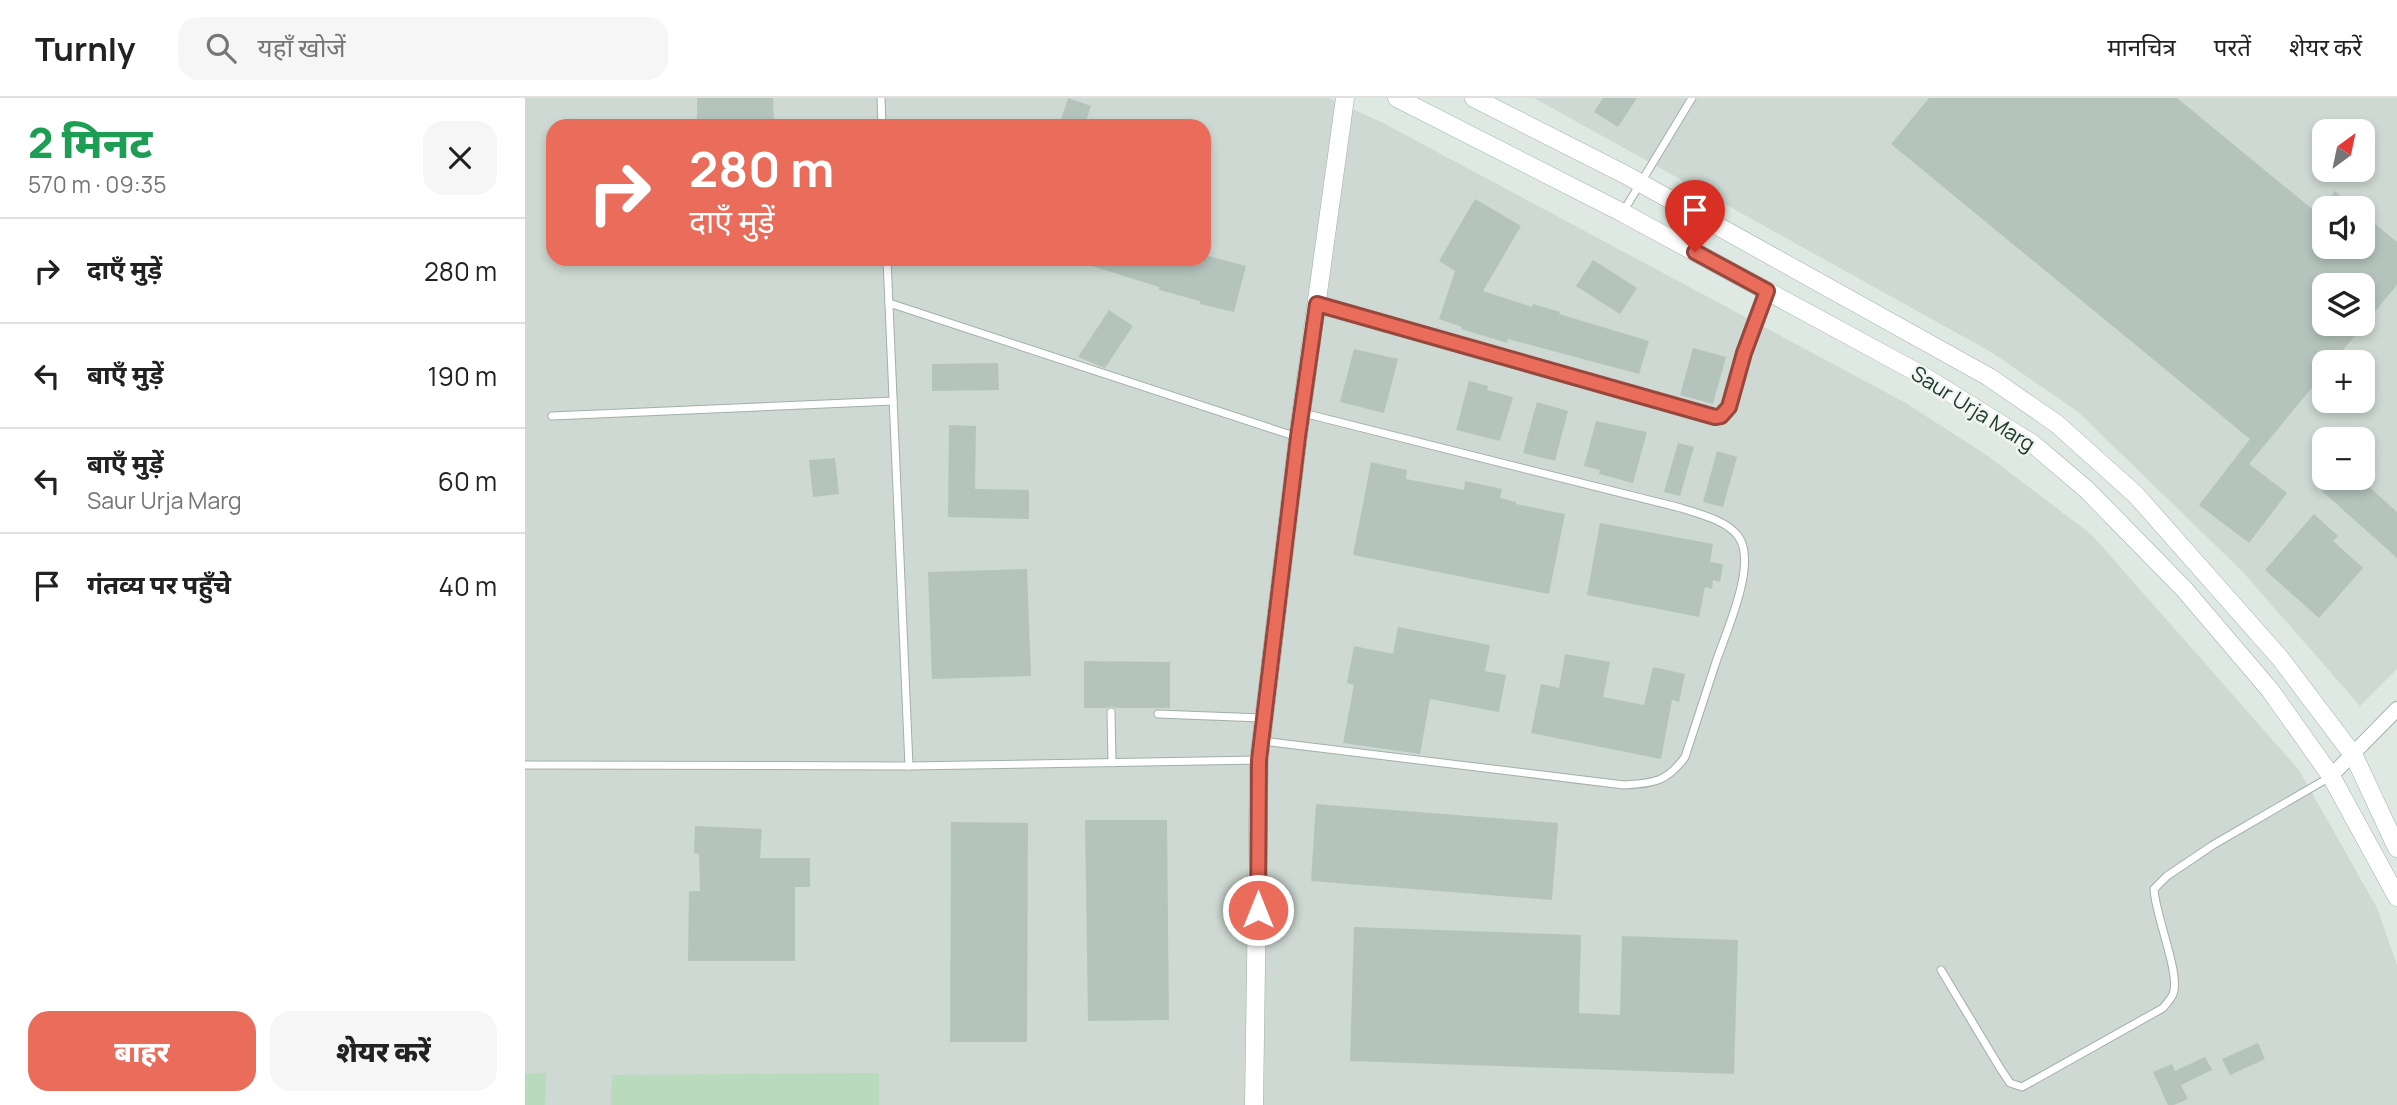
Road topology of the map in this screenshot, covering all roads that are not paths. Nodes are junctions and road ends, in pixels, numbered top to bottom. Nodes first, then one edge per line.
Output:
1 (881, 98) edge
2 (1345, 98) edge
3 (1397, 98) edge
4 (1473, 98) edge
5 (1692, 98) edge
6 (882, 119) edge
7 (1640, 184) junction
8 (1623, 213) junction
9 (887, 266) edge
10 (1767, 291) junction
11 (889, 303) junction
12 (1317, 304) junction
13 (893, 401) junction
14 (1302, 412) junction
15 (552, 416) dead end
16 (1298, 437) junction
17 (2105, 466) junction
18 (2086, 489) junction
19 (2397, 709) edge
20 (1111, 712) dead end
21 (1158, 715) dead end
22 (1264, 718) junction
23 (1261, 741) junction
24 (2354, 755) junction
25 (1259, 760) junction
26 (1112, 763) junction
27 (525, 765) edge
28 (909, 766) junction
29 (2331, 776) junction
30 (2397, 848) edge
31 (2397, 897) edge
32 (1941, 970) dead end
33 (1254, 1105) edge

1 - 6 lane
2 - 12 street
3 - 8 street, Saur Urja Marg
4 - 7 street, Saur Urja Marg
5 - 7 lane
7 - 8 lane
7 - 17 street, Saur Urja Marg
8 - 10 street, Saur Urja Marg
9 - 11 lane
10 - 12 lane
10 - 18 street, Saur Urja Marg
11 - 13 lane
11 - 16 lane
12 - 14 street
13 - 15 lane
13 - 28 lane
14 - 16 street
14 - 23 lane
16 - 22 street
17 - 18 street
17 - 24 street, Saur Urja Marg
18 - 29 street, Saur Urja Marg
19 - 24 street
20 - 26 lane
21 - 22 lane
22 - 23 street
23 - 25 street
24 - 29 street
24 - 30 street, Saur Urja Marg
25 - 26 lane
25 - 33 street
26 - 28 lane
27 - 28 lane
29 - 31 street, Saur Urja Marg
29 - 32 lane

